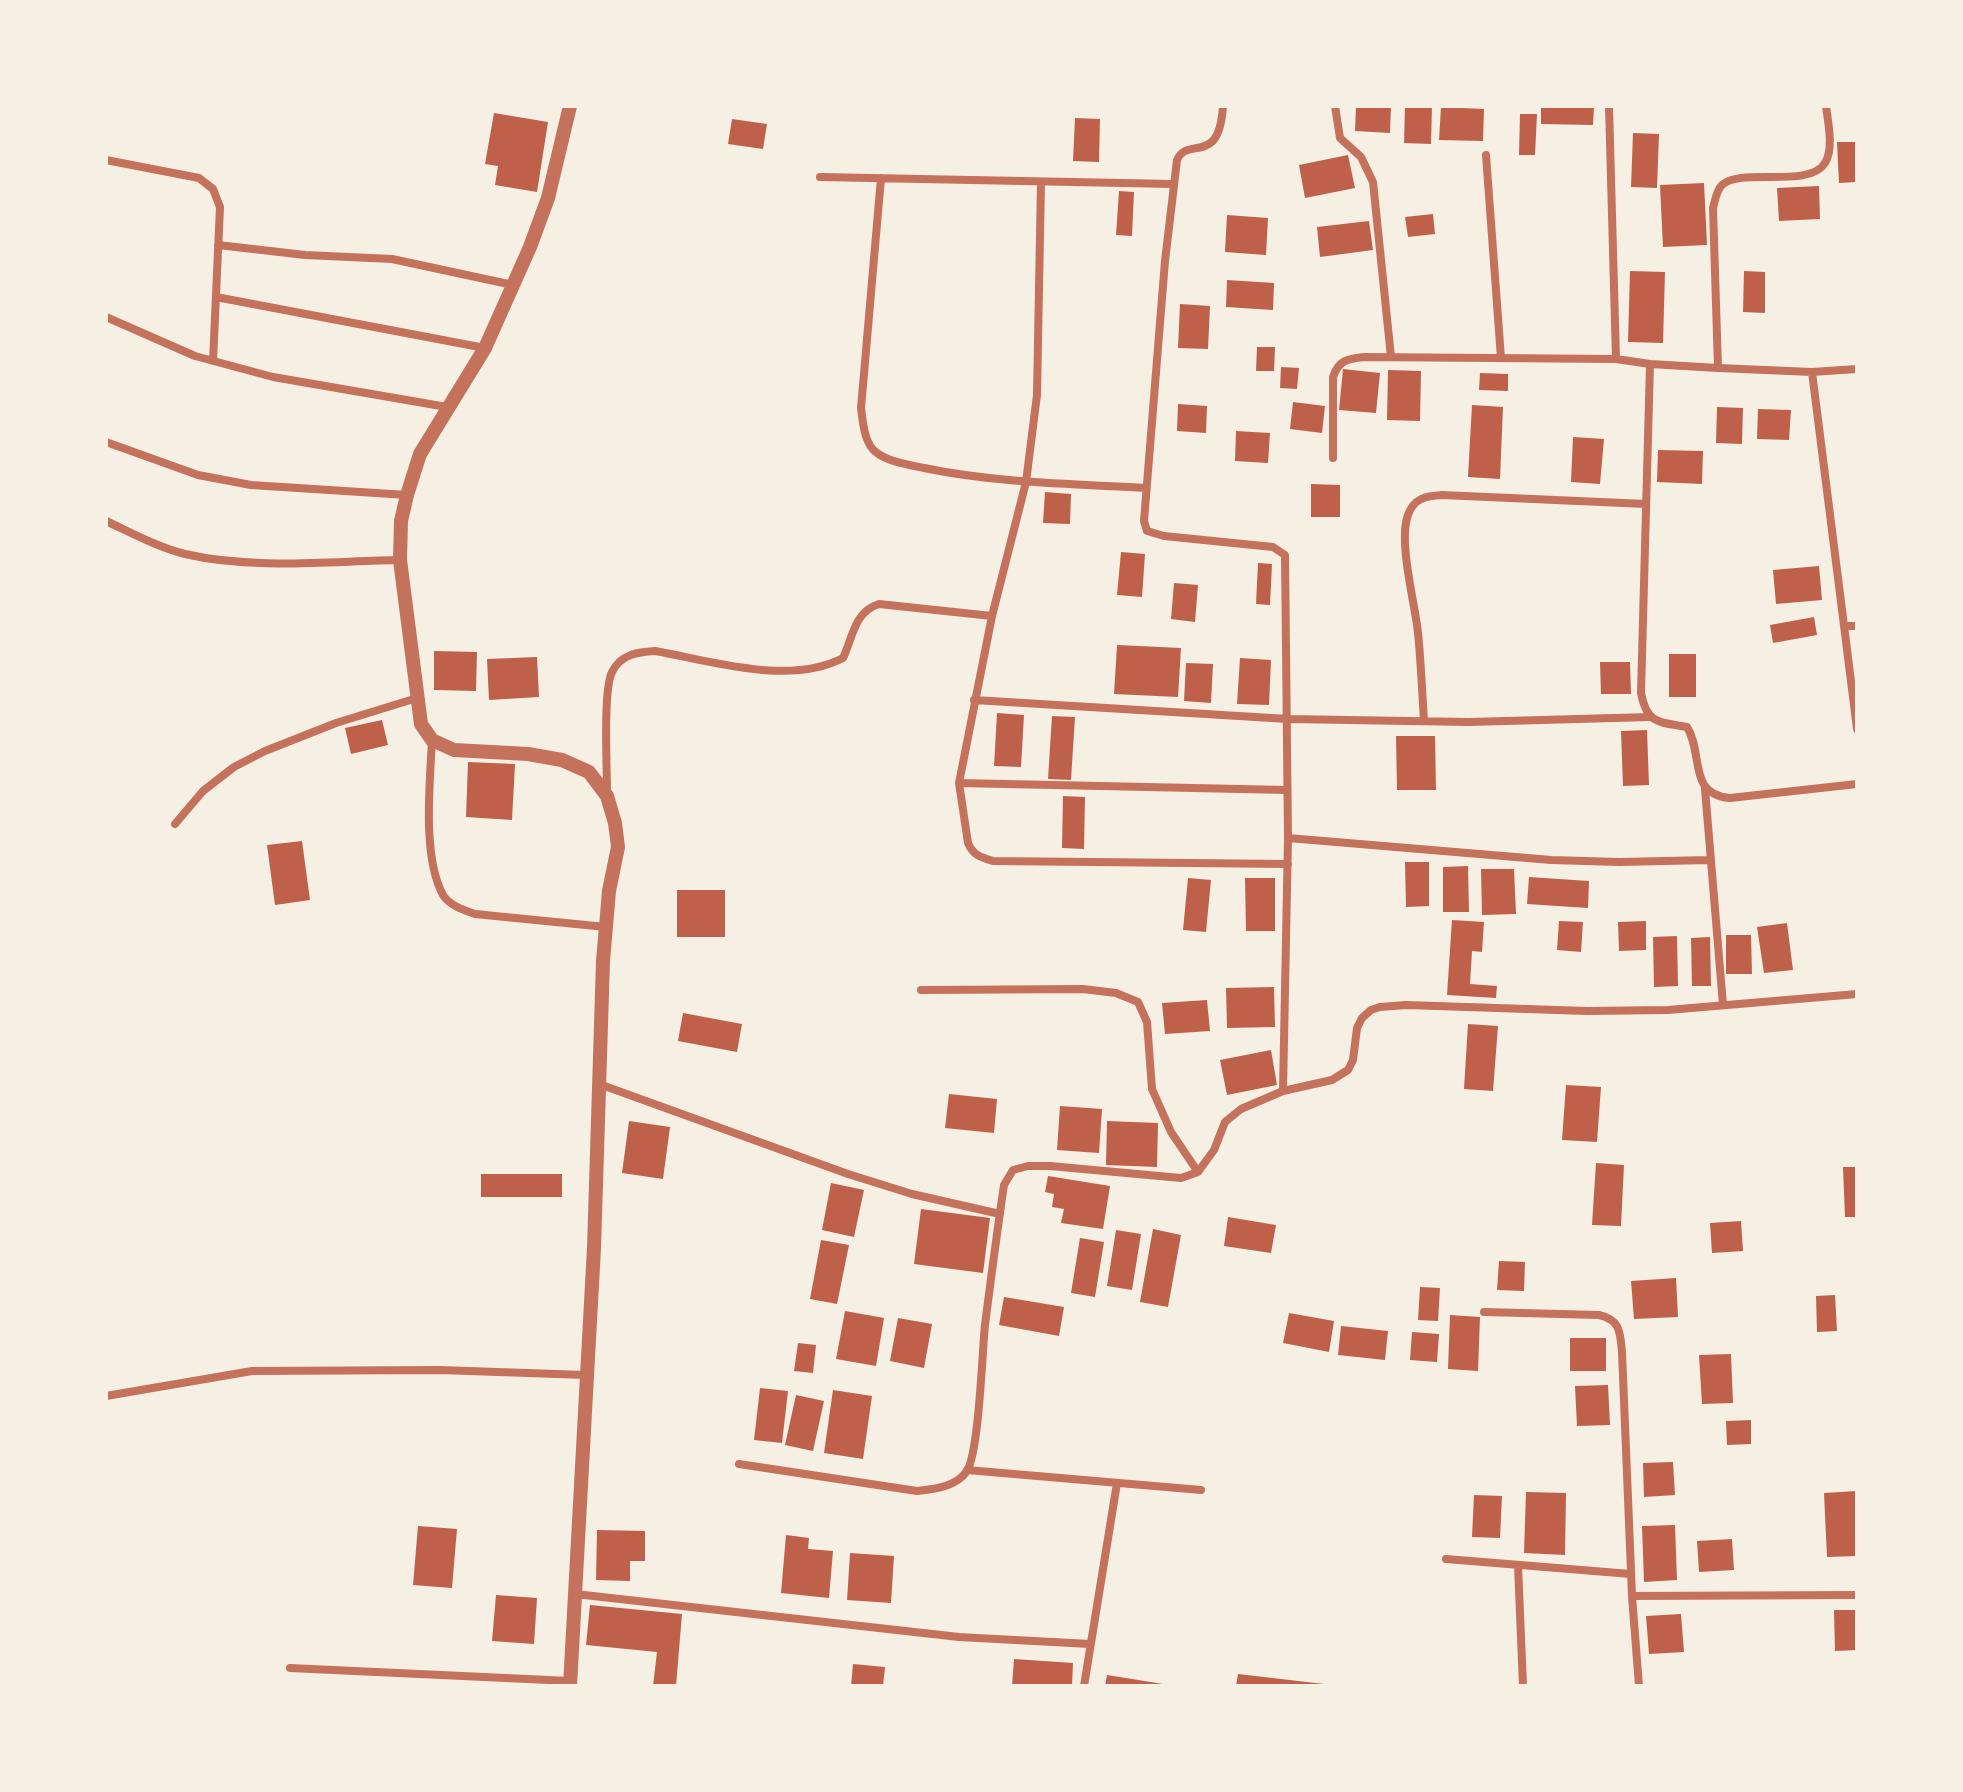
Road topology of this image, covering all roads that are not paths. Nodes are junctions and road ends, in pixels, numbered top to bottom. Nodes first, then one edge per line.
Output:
1 (570, 106) edge
2 (1223, 106) edge
3 (1335, 106) edge
4 (1609, 106) edge
5 (1826, 106) edge
6 (1486, 155) dead end
7 (106, 160) edge
8 (820, 177) dead end
9 (881, 178) junction
10 (1041, 182) junction
11 (1173, 184) junction
12 (218, 245) junction
13 (513, 285) junction
14 (216, 297) junction
15 (106, 317) edge
16 (485, 348) junction
17 (1391, 357) junction
18 (1501, 358) junction
19 (1616, 359) junction
20 (213, 361) junction
21 (1650, 364) junction
22 (1718, 368) junction
23 (1857, 369) edge
24 (1812, 372) junction
25 (447, 407) junction
26 (106, 442) edge
27 (1333, 458) dead end
28 (1026, 482) junction
29 (1145, 488) junction
30 (407, 495) junction
31 (1646, 504) junction
32 (106, 521) edge
33 (400, 560) junction
34 (992, 616) junction
35 (1845, 626) junction
36 (1857, 626) edge
37 (1854, 689) edge
38 (417, 698) junction
39 (974, 700) junction
40 (1650, 717) junction
41 (1288, 719) junction
42 (1424, 721) junction
43 (1857, 729) edge
44 (432, 740) junction
45 (959, 783) junction
46 (1857, 784) edge
47 (1705, 789) junction
48 (1287, 790) junction
49 (607, 796) junction
50 (175, 824) dead end
51 (1288, 838) junction
52 (1710, 860) junction
53 (1288, 864) junction
54 (606, 927) junction
55 (921, 990) dead end
56 (1857, 994) edge
57 (1723, 1005) junction
58 (598, 1084) junction
59 (1283, 1091) junction
60 (1198, 1172) junction
61 (1000, 1214) junction
62 (1484, 1312) dead end
63 (586, 1375) junction
64 (106, 1396) edge
65 (739, 1464) dead end
66 (967, 1470) junction
67 (1117, 1483) junction
68 (1201, 1490) dead end
69 (1446, 1559) dead end
70 (1518, 1565) junction
71 (1631, 1574) junction
72 (574, 1594) junction
73 (1857, 1595) edge
74 (1632, 1596) junction
75 (1090, 1644) junction
76 (290, 1668) dead end
77 (570, 1684) edge
78 (1084, 1686) edge
79 (1523, 1686) edge
80 (1639, 1686) edge

1 - 13 street
2 - 11 street
3 - 17 street
4 - 19 street
5 - 22 street
6 - 18 street
7 - 12 street
8 - 9 street
9 - 10 street
9 - 28 street
10 - 11 street
10 - 28 street
11 - 29 street
12 - 13 street
12 - 14 street
13 - 16 street
14 - 16 street
14 - 20 street
15 - 20 street
16 - 25 street
17 - 18 street
17 - 27 street
18 - 19 street
19 - 21 street
20 - 25 street
21 - 22 street
21 - 31 street
22 - 24 street
23 - 24 street
24 - 35 street
25 - 30 street
26 - 30 street
28 - 29 street
28 - 34 street
29 - 41 street
30 - 33 street
31 - 40 street
31 - 42 street
32 - 33 street
33 - 38 street
34 - 39 street
34 - 49 street
35 - 36 street
35 - 37 street
37 - 43 street
38 - 44 street
38 - 50 street
39 - 41 street
39 - 45 street
40 - 42 street
40 - 47 street
41 - 42 street
41 - 48 street
44 - 49 street
44 - 54 street
45 - 48 street
45 - 53 street
46 - 47 street
47 - 52 street
48 - 51 street
49 - 54 street
51 - 52 street
51 - 53 street
52 - 57 street
53 - 59 street
54 - 58 street
55 - 60 street
56 - 57 street
57 - 59 street
58 - 61 street
58 - 63 street
59 - 60 street
60 - 61 street
61 - 66 street
62 - 71 street
63 - 64 street
63 - 72 street
65 - 66 street
66 - 67 street
67 - 68 street
67 - 75 street
69 - 70 street
70 - 71 street
70 - 79 street
71 - 74 street
72 - 75 street
72 - 77 street
73 - 74 street
74 - 80 street
75 - 78 street
76 - 77 street

